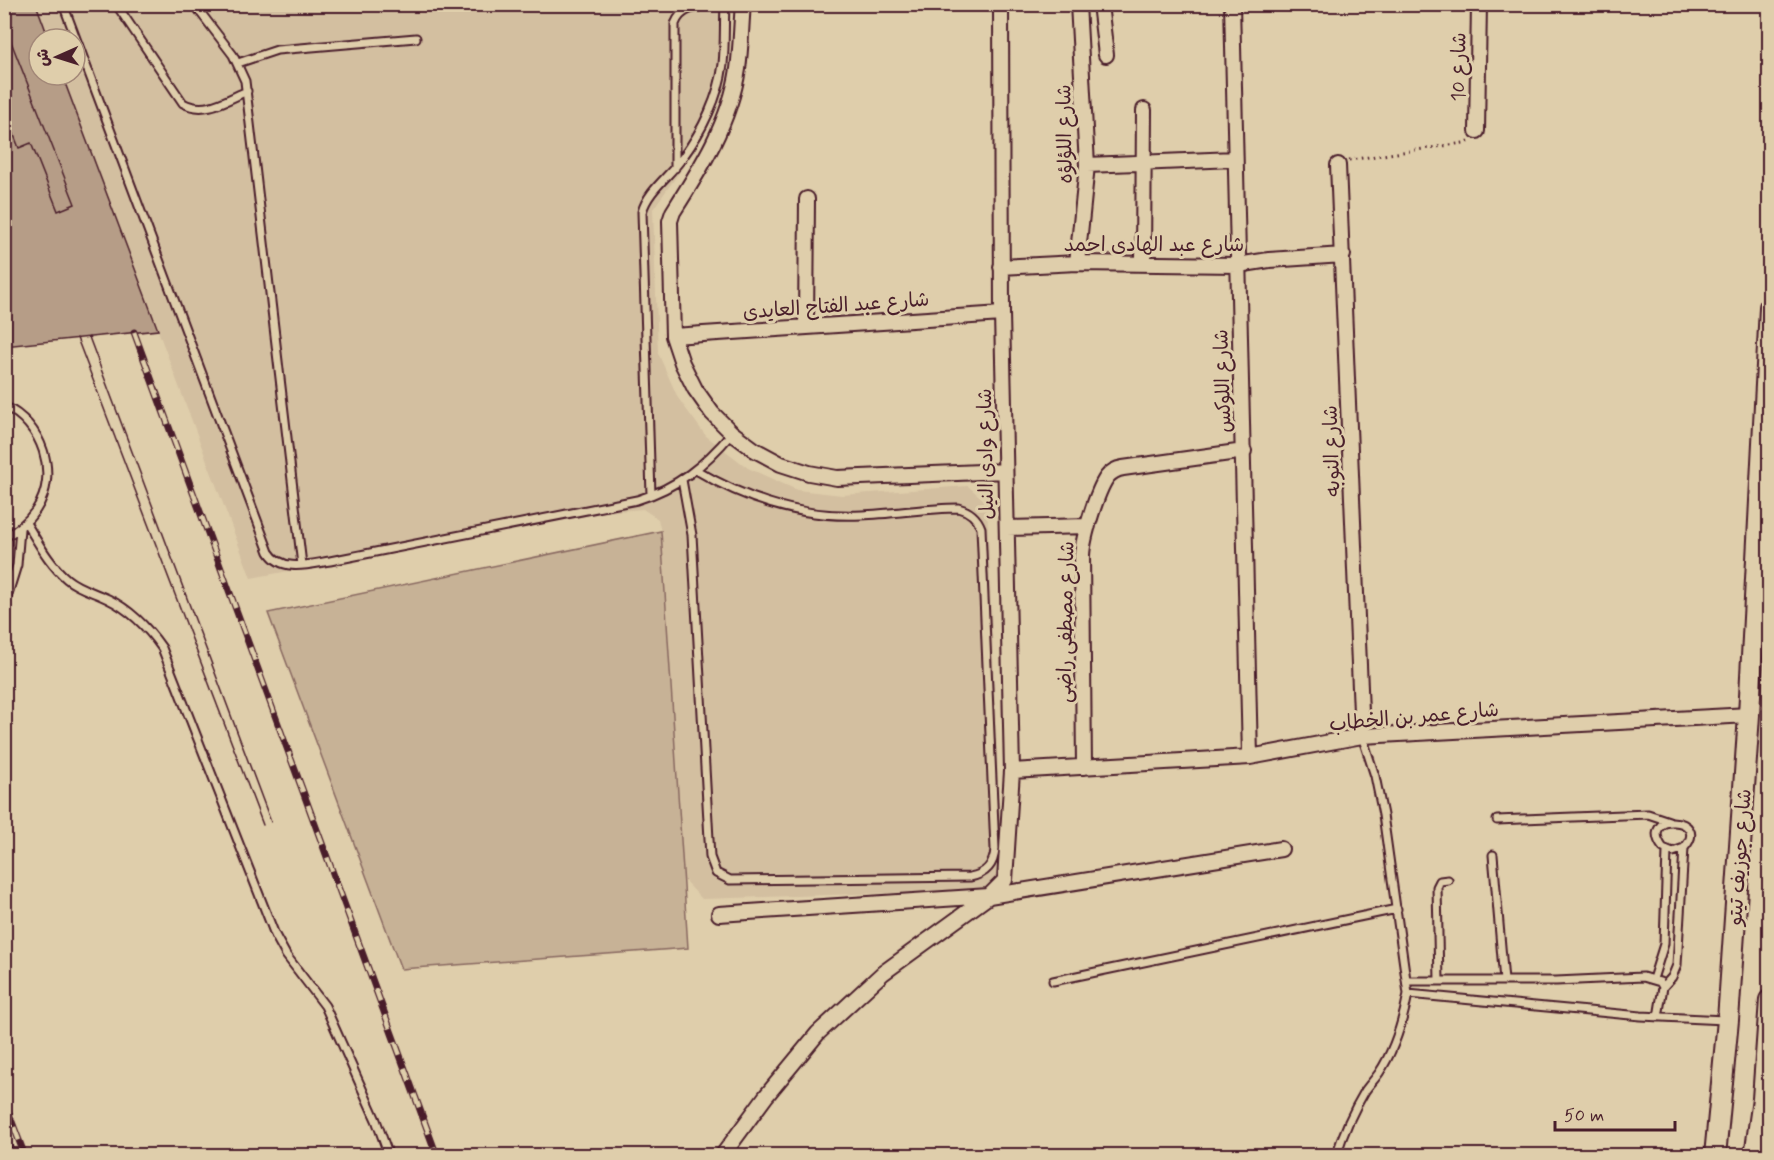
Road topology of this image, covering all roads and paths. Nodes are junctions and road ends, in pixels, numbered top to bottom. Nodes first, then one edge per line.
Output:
1 (63, 4) edge
2 (116, 4) edge
3 (194, 4) edge
4 (720, 4) edge
5 (725, 4) edge
6 (743, 4) edge
7 (1001, 4) edge
8 (1078, 4) edge
9 (1100, 4) edge
10 (1232, 4) edge
11 (1479, 4) edge
12 (416, 38) dead end
13 (1106, 55) dead end
14 (238, 63) junction
15 (247, 91) junction
16 (1144, 110) dead end
17 (1477, 131) joint
18 (1235, 159) junction
19 (1144, 163) junction
20 (1087, 165) junction
21 (1338, 165) joint
22 (675, 168) junction
23 (807, 199) dead end
24 (1343, 255) junction
25 (1077, 263) junction
26 (1143, 264) junction
27 (1238, 265) junction
28 (1001, 267) junction
29 (1770, 307) edge
30 (1002, 314) junction
31 (806, 326) junction
32 (673, 336) junction
33 (4, 406) edge
34 (732, 433) junction
35 (1244, 451) junction
36 (696, 470) junction
37 (1005, 471) junction
38 (682, 480) junction
39 (651, 495) junction
40 (26, 523) junction
41 (1088, 526) junction
42 (1007, 528) junction
43 (20, 529) junction
44 (4, 538) edge
45 (302, 565) junction
46 (4, 607) edge
47 (1749, 715) junction
48 (1362, 736) junction
49 (1250, 757) junction
50 (1084, 767) junction
51 (1012, 771) junction
52 (1497, 820) dead end
53 (1669, 821) junction
54 (1684, 848) junction
55 (1281, 849) dead end
56 (1667, 851) junction
57 (1493, 855) dead end
58 (1448, 880) dead end
59 (990, 896) junction
60 (1397, 909) junction
61 (719, 914) dead end
62 (1653, 979) junction
63 (1053, 981) dead end
64 (1407, 981) junction
65 (1439, 981) junction
66 (1504, 981) junction
67 (1663, 987) junction
68 (1408, 994) junction
69 (1770, 1000) edge
70 (1658, 1017) junction
71 (1728, 1020) junction
72 (389, 1155) edge
73 (722, 1155) edge
74 (1336, 1155) edge
75 (1715, 1155) edge
76 (1755, 1155) edge

1 - 45 lane
2 - 15 lane
3 - 14 lane
4 - 22 lane
5 - 22 lane
6 - 32 street
7 - 28 street, شارع وادى النيل
8 - 20 street, شارع اللؤلؤه
9 - 13 street
10 - 18 street, شارع اللوكس
11 - 17 street, شارع 10
12 - 14 lane
14 - 15 lane
15 - 45 lane
16 - 19 street
17 - 21 path
18 - 19 street
18 - 27 street, شارع اللوكس
19 - 20 street
19 - 26 street
20 - 25 street, شارع اللؤلؤه
21 - 24 street, شارع النوبه
22 - 39 lane
23 - 31 street
24 - 27 street, شارع عبد الهادى احمد
24 - 48 street, شارع النوبه
25 - 26 street, شارع عبد الهادى احمد
25 - 28 street, شارع عبد الهادى احمد
26 - 27 street, شارع عبد الهادى احمد
27 - 35 street, شارع اللوكس
28 - 30 street, شارع وادى النيل
29 - 47 main road, شارع جوزيف تيتو
30 - 31 street, شارع عبد الفتاح العايدى
30 - 37 street, شارع وادى النيل
31 - 32 street, شارع عبد الفتاح العايدى
32 - 34 street
33 - 40 lane
34 - 36 lane
34 - 37 street
35 - 41 street, شارع مصطفى راضى
35 - 49 street, شارع اللوكس
36 - 38 lane
36 - 38 lane
37 - 42 street, شارع وادى النيل
38 - 39 lane
39 - 45 lane
40 - 43 lane
40 - 72 lane
41 - 42 street
41 - 50 street, شارع مصطفى راضى
42 - 51 street, شارع وادى النيل
43 - 44 lane
43 - 46 lane
47 - 48 street, شارع عمر بن الخطاب
47 - 71 main road, شارع جوزيف تيتو
48 - 49 street, شارع عمر بن الخطاب
48 - 60 lane
49 - 50 street, شارع عمر بن الخطاب
50 - 51 street, شارع عمر بن الخطاب
51 - 59 street, شارع وادى النيل
52 - 53 lane
53 - 54 lane
53 - 56 lane
54 - 56 lane
54 - 67 lane
55 - 59 street
56 - 62 lane
57 - 66 lane
58 - 65 lane
59 - 61 street
59 - 73 street
60 - 63 lane
60 - 64 lane
62 - 66 lane
62 - 67 lane
64 - 65 lane
64 - 68 lane
65 - 66 lane
67 - 70 lane
68 - 70 lane
68 - 74 lane
69 - 76 main road
70 - 71 lane
71 - 75 main road, شارع جوزيف تيتو

